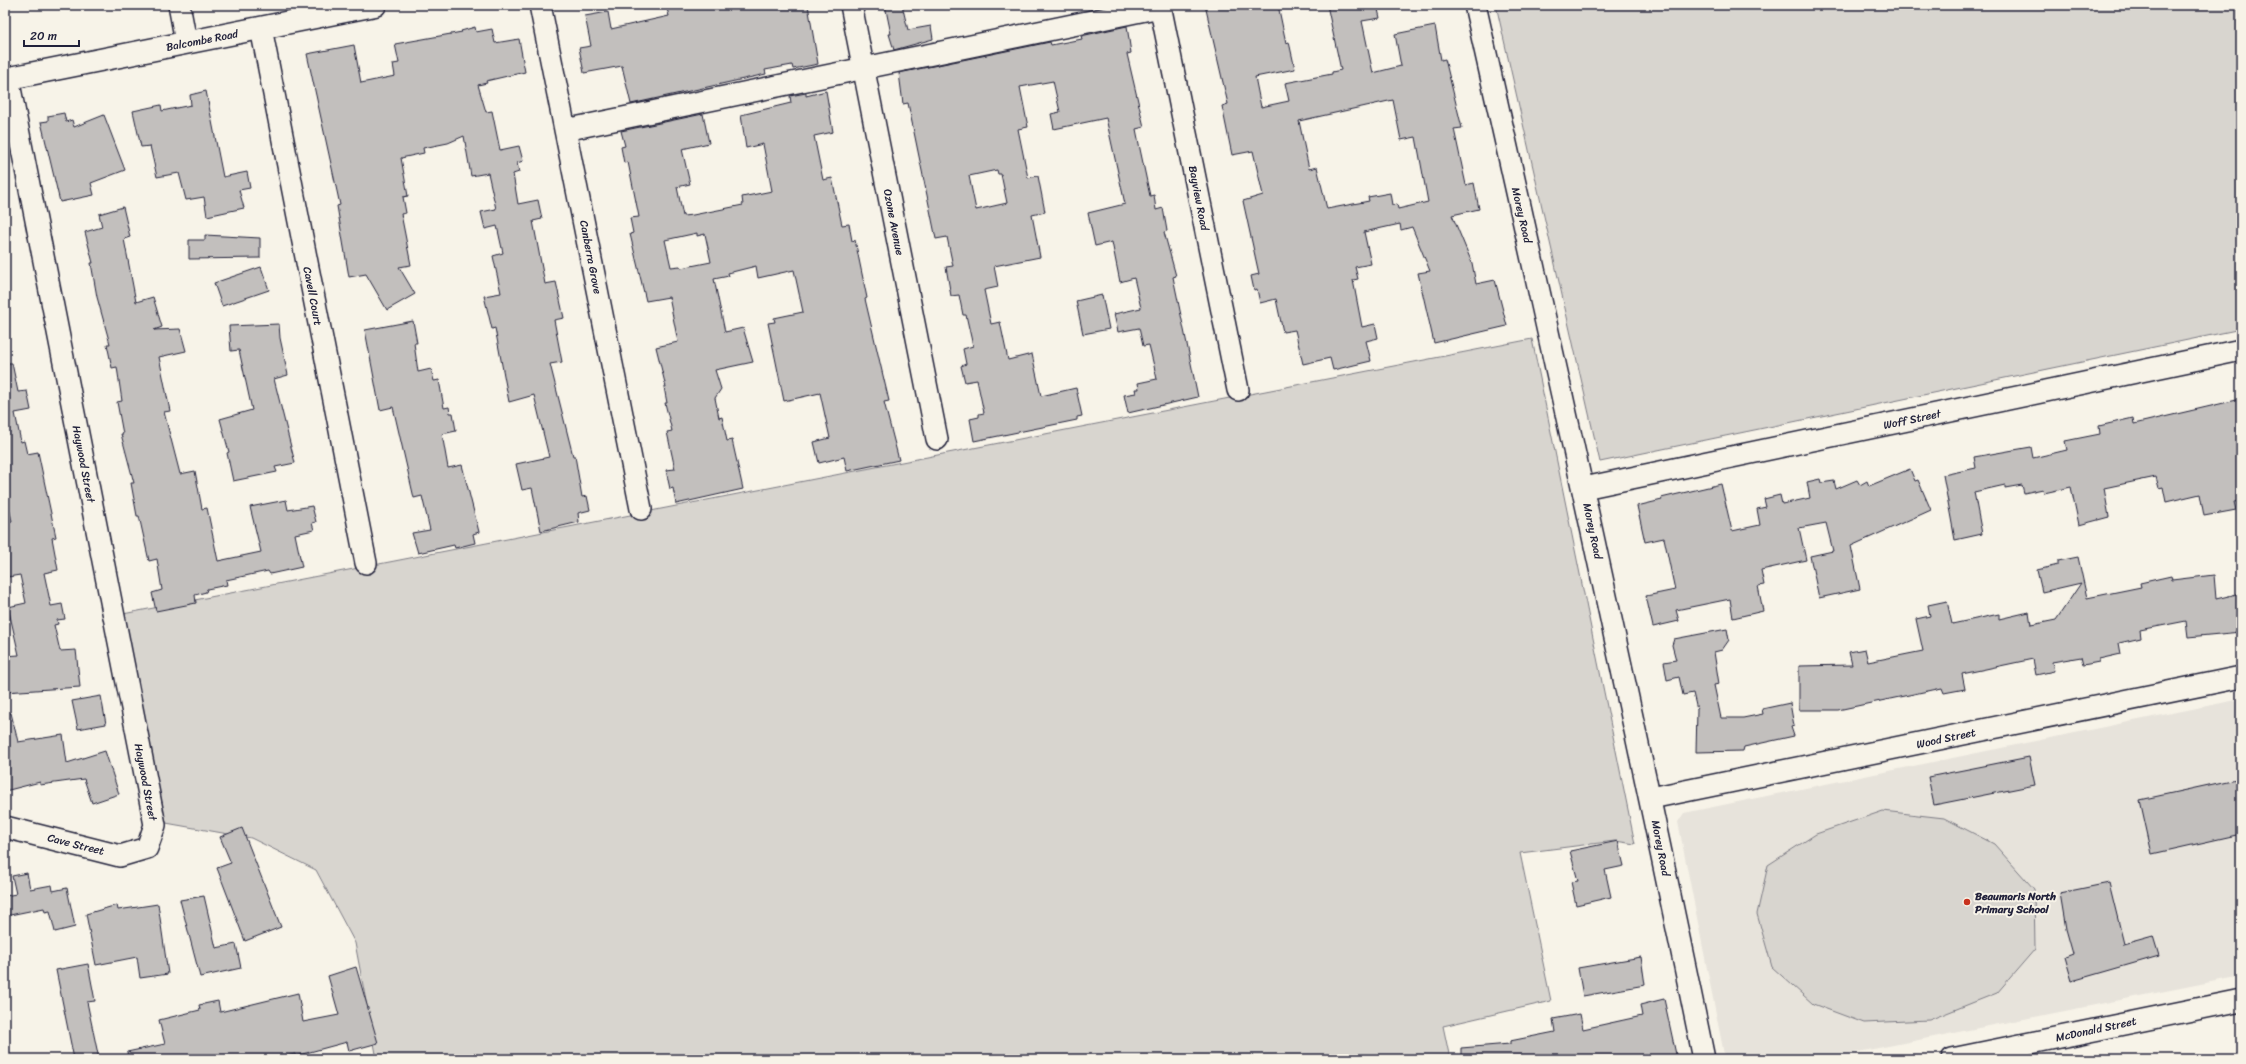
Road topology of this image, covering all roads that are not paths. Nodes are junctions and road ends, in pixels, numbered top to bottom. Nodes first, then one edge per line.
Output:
1 (179, 5) edge
2 (375, 5) edge
3 (540, 5) edge
4 (851, 5) edge
5 (1475, 5) edge
6 (1160, 6) edge
7 (261, 28) junction
8 (186, 42) junction
9 (863, 67) junction
10 (6, 78) edge
11 (565, 130) junction
12 (2241, 350) edge
13 (1238, 390) dead end
14 (937, 439) dead end
15 (1584, 488) junction
16 (641, 509) dead end
17 (366, 563) dead end
18 (2241, 677) edge
19 (1651, 798) junction
20 (5, 827) edge
21 (147, 848) joint
22 (2241, 1000) edge
23 (1704, 1059) edge
24 (1952, 1059) edge

1 - 8 street
2 - 7 main road, Balcombe Road
3 - 11 street, Canberra Grove
4 - 9 street, Ozone Avenue
5 - 15 street, Morey Road
6 - 9 street
6 - 13 street, Bayview Road
7 - 8 main road, Balcombe Road
7 - 17 street, Cavell Court
8 - 10 main road, Balcombe Road
9 - 11 street
9 - 14 street, Ozone Avenue
10 - 21 street, Haywood Street
11 - 16 street, Canberra Grove
12 - 15 street, Woff Street
15 - 19 street, Morey Road
18 - 19 street, Wood Street
19 - 23 street, Morey Road
20 - 21 street, Cave Street
22 - 24 street, McDonald Street

